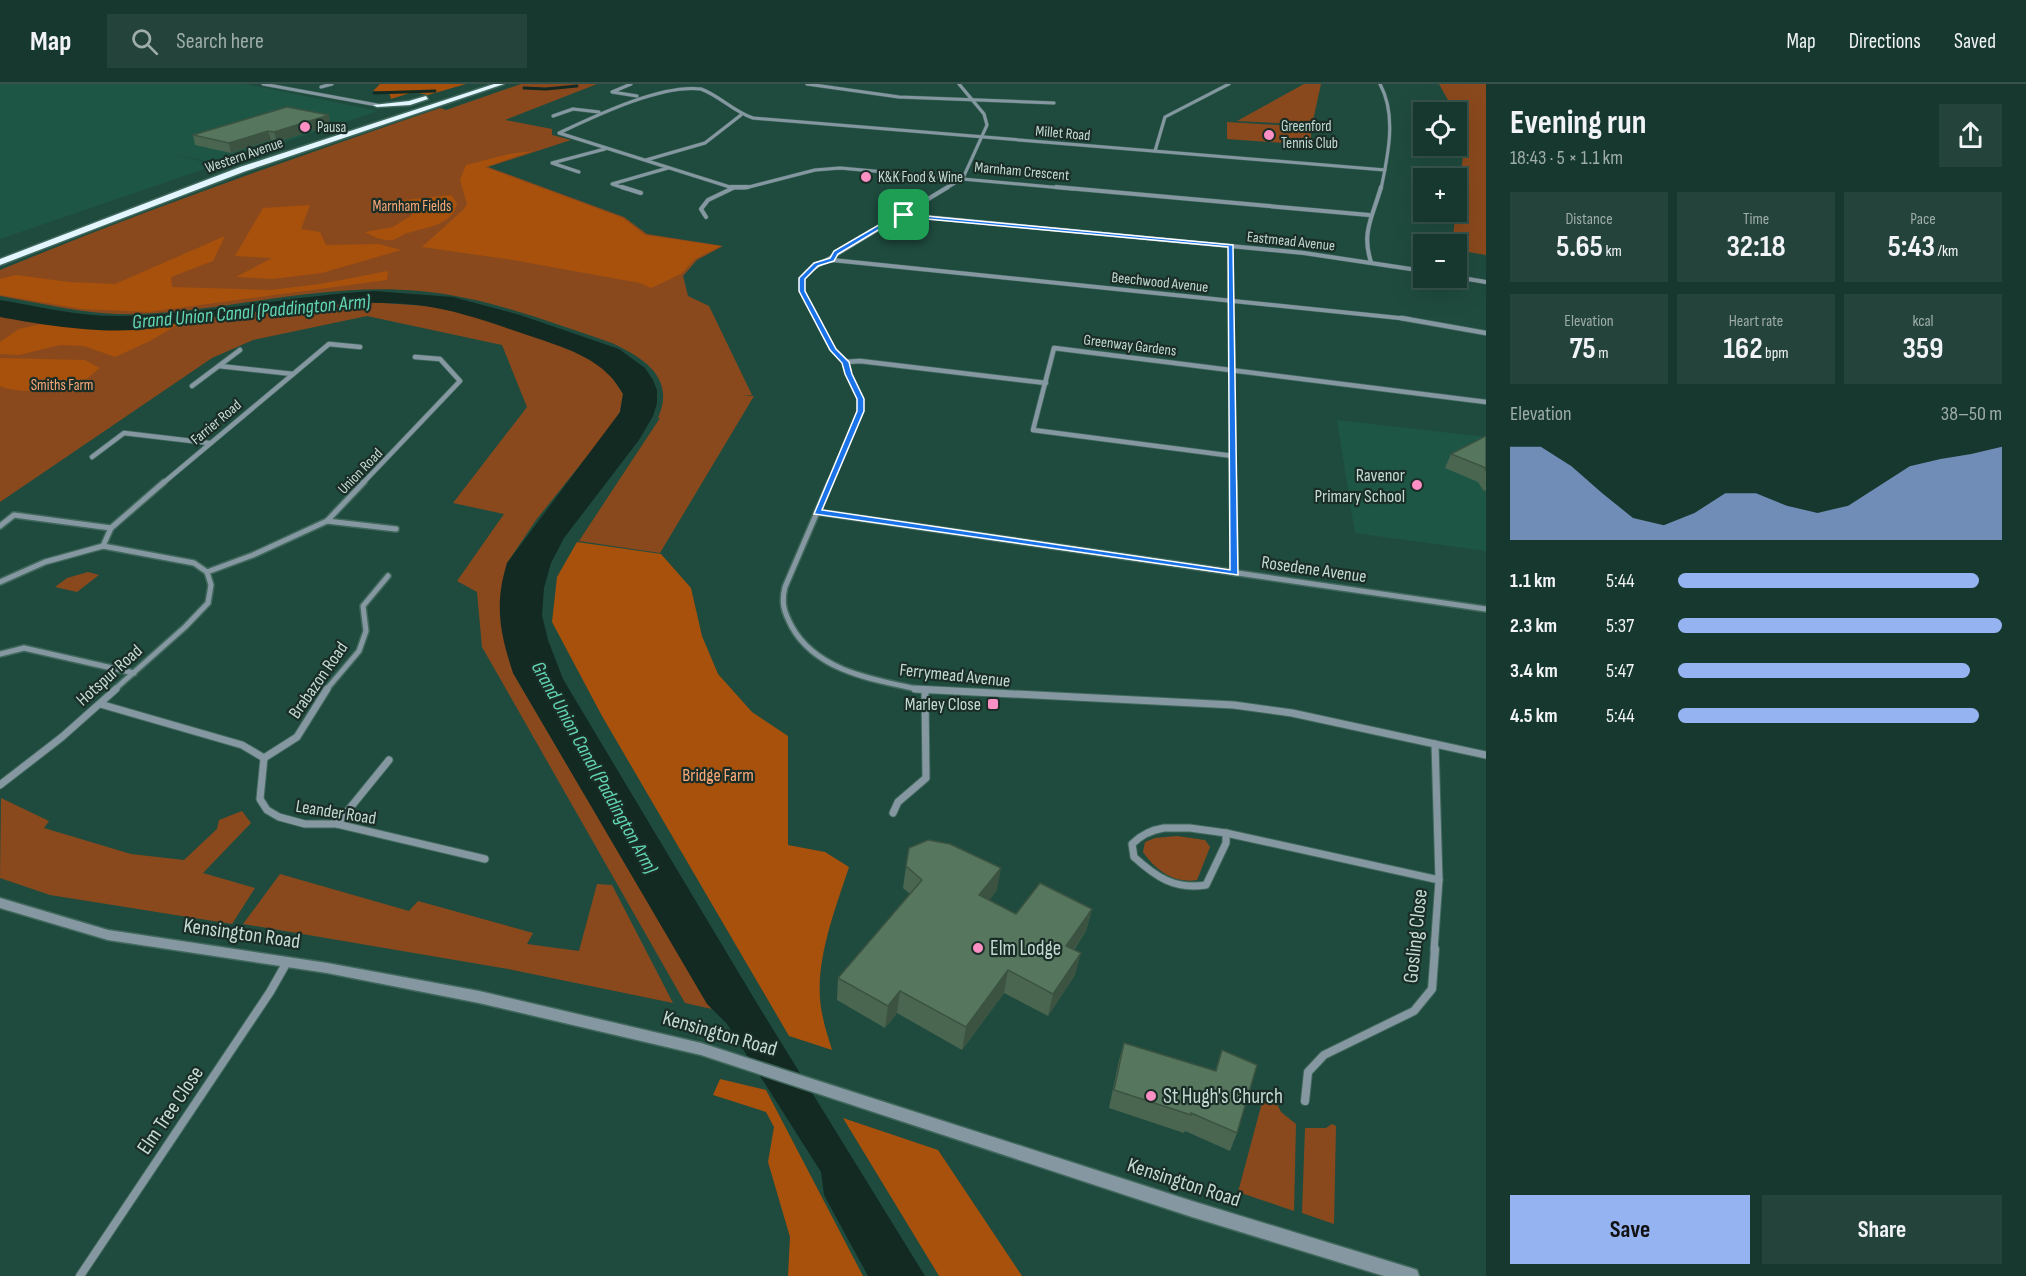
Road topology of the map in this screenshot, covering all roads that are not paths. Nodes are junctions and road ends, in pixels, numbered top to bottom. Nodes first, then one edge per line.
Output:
1 (263, 84) edge
2 (332, 84) edge
3 (478, 84) edge
4 (501, 84) edge
5 (631, 84) edge
6 (807, 84) edge
7 (959, 84) edge
8 (1229, 84) edge
9 (1380, 84) edge
10 (321, 87) dead end
11 (454, 90) dead end
12 (638, 96) junction
13 (432, 97) dead end
14 (975, 101) junction
15 (1054, 103) dead end
16 (377, 105) junction
17 (600, 113) junction
18 (741, 115) junction
19 (553, 116) dead end
20 (380, 117) junction
21 (982, 137) junction
22 (606, 149) junction
23 (1155, 151) junction
24 (645, 161) junction
25 (669, 168) junction
26 (1385, 170) junction
27 (579, 172) dead end
28 (963, 178) junction
29 (733, 188) junction
30 (641, 193) dead end
31 (110, 209) dead end
32 (904, 215) junction
33 (1369, 215) junction
34 (706, 217) dead end
35 (78, 222) dead end
36 (1231, 246) junction
37 (0, 252) edge
38 (832, 260) junction
39 (0, 262) edge
40 (1371, 262) junction
41 (1413, 270) edge
42 (1467, 279) edge
43 (1486, 282) edge
44 (1231, 301) junction
45 (1486, 333) edge
46 (360, 347) dead end
47 (240, 351) dead end
48 (415, 357) dead end
49 (846, 362) junction
50 (219, 366) junction
51 (1231, 370) junction
52 (293, 374) junction
53 (1046, 384) junction
54 (192, 386) dead end
55 (1486, 402) edge
56 (210, 443) junction
57 (1233, 456) junction
58 (92, 457) dead end
59 (817, 512) junction
60 (327, 521) junction
61 (0, 526) edge
62 (111, 528) junction
63 (396, 529) dead end
64 (103, 546) junction
65 (207, 572) junction
66 (1235, 573) junction
67 (388, 576) dead end
68 (0, 582) edge
69 (1486, 609) edge
70 (0, 654) edge
71 (135, 673) junction
72 (925, 691) junction
73 (99, 704) junction
74 (1435, 744) junction
75 (1486, 755) edge
76 (264, 758) junction
77 (389, 760) dead end
78 (0, 785) edge
79 (893, 813) dead end
80 (337, 824) junction
81 (1226, 833) junction
82 (485, 859) dead end
83 (1439, 880) junction
84 (2, 905) edge
85 (287, 962) junction
86 (1305, 1101) dead end
87 (80, 1276) edge
88 (1411, 1276) edge

1 - 16 street
2 - 10 street
3 - 11 highway
3 - 20 highway, Western Avenue
4 - 39 highway, Western Avenue
5 - 12 street
6 - 14 street
7 - 14 street
8 - 23 street
9 - 26 street
12 - 17 street, Marnham Crescent
12 - 18 street, Marnham Crescent
13 - 16 highway
14 - 15 street
14 - 21 street
16 - 20 highway
17 - 19 street
17 - 22 street, Marnham Crescent
18 - 21 street, Millet Road
18 - 24 street
20 - 31 highway, Western Avenue
21 - 23 street, Millet Road
21 - 28 street
22 - 24 street, Marnham Crescent
22 - 27 street
23 - 26 street, Millet Road
24 - 25 street, Marnham Crescent
25 - 29 street, Marnham Crescent
25 - 30 street
26 - 33 street
28 - 29 street, Marnham Crescent
28 - 32 street, Ferrymead Avenue
28 - 33 street, Marnham Crescent
29 - 34 street
32 - 36 street, Eastmead Avenue
32 - 38 street, Ferrymead Avenue
33 - 40 street
35 - 37 highway
36 - 40 street, Eastmead Avenue
36 - 44 street
38 - 44 street, Beechwood Avenue
38 - 49 street, Ferrymead Avenue
40 - 41 street, Eastmead Avenue
42 - 43 street
44 - 45 street, Beechwood Avenue
44 - 51 street
46 - 52 street, Farrier Road
47 - 50 street
48 - 60 street, Union Road
49 - 53 street
49 - 59 street, Ferrymead Avenue
50 - 52 street
50 - 54 street
51 - 53 street, Greenway Gardens
51 - 55 street, Greenway Gardens
51 - 57 street
52 - 56 street, Farrier Road
53 - 57 street, Greenway Gardens
56 - 58 street
56 - 62 street, Farrier Road
57 - 66 street
59 - 66 street, Rosedene Avenue
59 - 72 street, Ferrymead Avenue
60 - 63 street
60 - 65 street, Union Road
61 - 62 street
62 - 64 street, Farrier Road
64 - 65 street
64 - 68 street
65 - 71 street, Hotspur Road
66 - 69 street, Rosedene Avenue
67 - 76 street, Brabazon Road
70 - 71 street
71 - 73 street, Hotspur Road
72 - 74 street, Ferrymead Avenue
72 - 79 street
73 - 76 street
73 - 78 street, Hotspur Road
74 - 75 street, Ferrymead Avenue
74 - 83 street, Gosling Close
76 - 80 street, Leander Road
77 - 80 street
80 - 82 street, Leander Road
81 - 81 street
81 - 83 street
83 - 86 street, Gosling Close
84 - 85 street, Kensington Road
85 - 87 street, Elm Tree Close
85 - 88 street, Kensington Road

